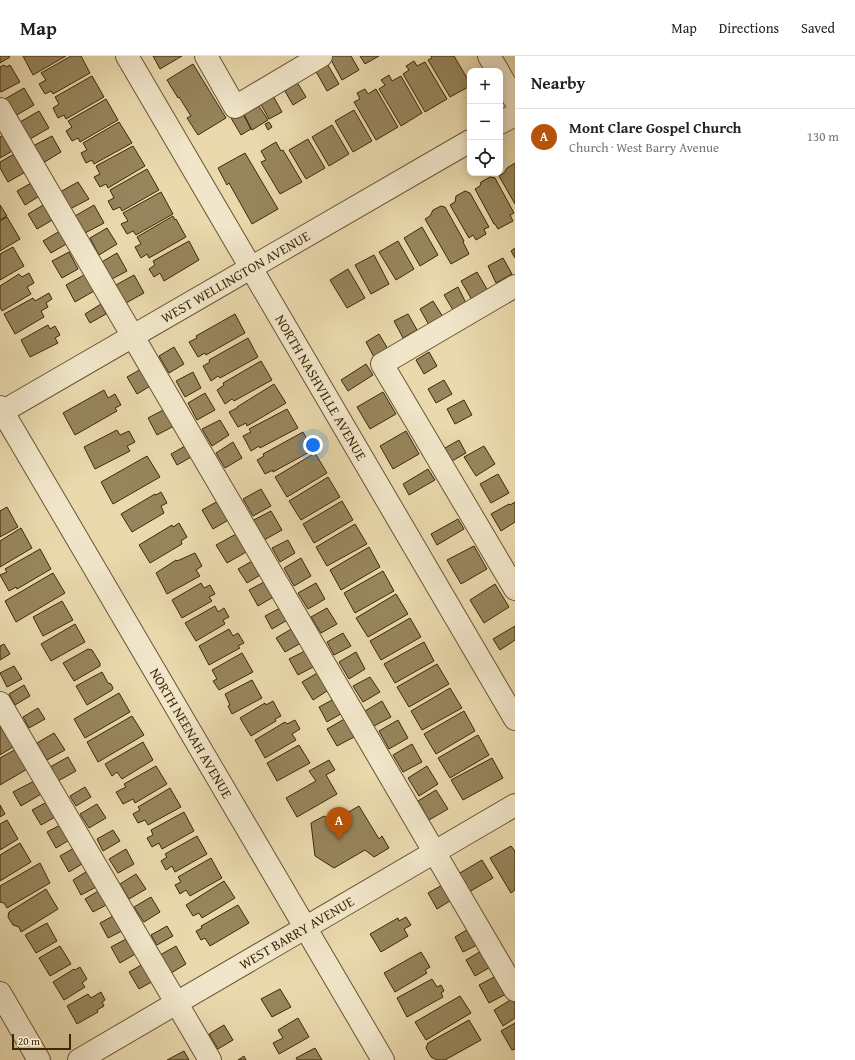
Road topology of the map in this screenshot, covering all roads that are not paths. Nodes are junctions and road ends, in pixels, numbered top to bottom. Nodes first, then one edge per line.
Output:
1 (127, 56) edge
2 (206, 56) edge
3 (321, 56) edge
4 (489, 56) edge
5 (496, 68) edge
6 (503, 80) edge
7 (515, 100) edge
8 (0, 109) edge
9 (515, 114) edge
10 (503, 121) edge
11 (467, 142) edge
12 (251, 267) junction
13 (515, 286) edge
14 (133, 336) junction
15 (1, 410) edge
16 (515, 589) edge
17 (0, 703) edge
18 (515, 719) edge
19 (515, 805) edge
20 (435, 852) junction
21 (305, 927) junction
22 (515, 990) edge
23 (0, 994) edge
24 (177, 1002) junction
25 (39, 1060) edge
26 (79, 1060) edge
27 (210, 1060) edge
28 (383, 1060) edge

1 - 12 street, NORTH NASHVILLE AVENUE
2 - 3 street
4 - 5 street
6 - 7 street
8 - 14 street
9 - 10 street
11 - 12 street, WEST WELLINGTON AVENUE
12 - 14 street, WEST WELLINGTON AVENUE
12 - 18 street, NORTH NASHVILLE AVENUE
13 - 16 street
14 - 15 street, WEST WELLINGTON AVENUE
14 - 20 street
15 - 21 street, NORTH NEENAH AVENUE
17 - 24 street
19 - 20 street, WEST BARRY AVENUE
20 - 21 street, WEST BARRY AVENUE
20 - 22 street
21 - 24 street, WEST BARRY AVENUE
21 - 28 street, NORTH NEENAH AVENUE
23 - 25 street
24 - 26 street, WEST BARRY AVENUE
24 - 27 street

